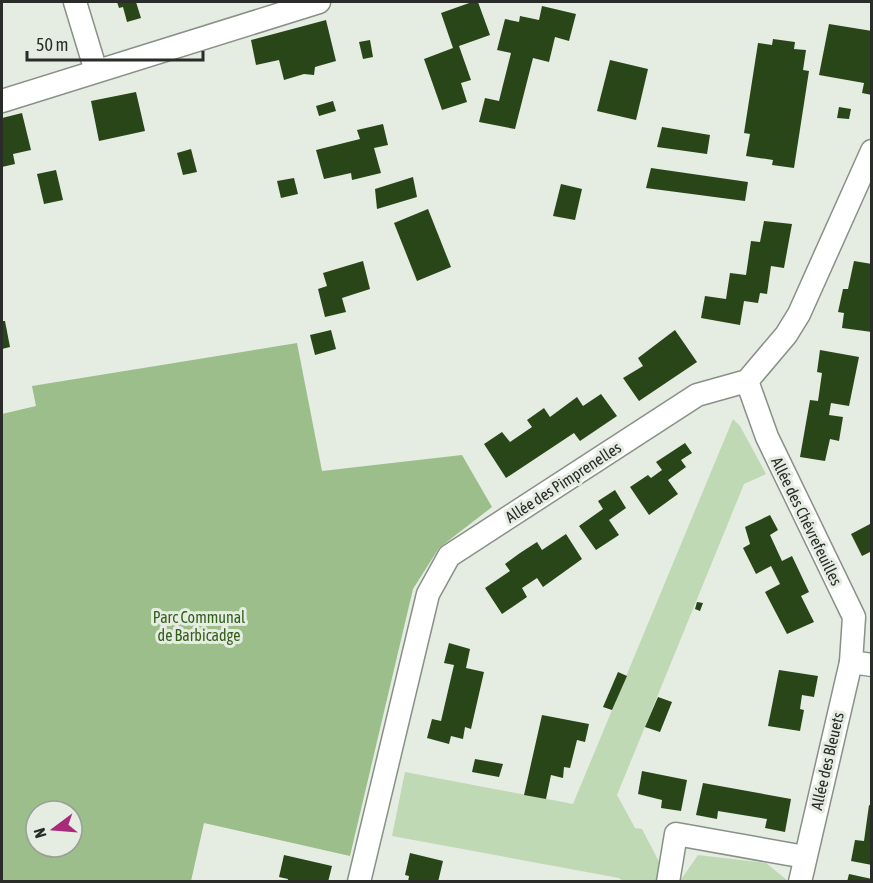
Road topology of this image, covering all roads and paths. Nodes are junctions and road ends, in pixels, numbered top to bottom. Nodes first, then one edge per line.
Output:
1 (75, 2) edge
2 (319, 2) edge
3 (96, 71) junction
4 (2, 101) edge
5 (872, 151) edge
6 (747, 381) junction
7 (861, 663) edge
8 (805, 857) junction
9 (359, 882) edge
10 (668, 882) edge
11 (800, 882) edge

1 - 3 street
2 - 3 street
3 - 4 street
5 - 6 street
6 - 7 street, Allée des Chévrefeuilles
6 - 9 street, Allée des Pimprenelles
7 - 8 street, Allée des Bleuets
8 - 10 street
8 - 11 street, Allée des Bleuets

